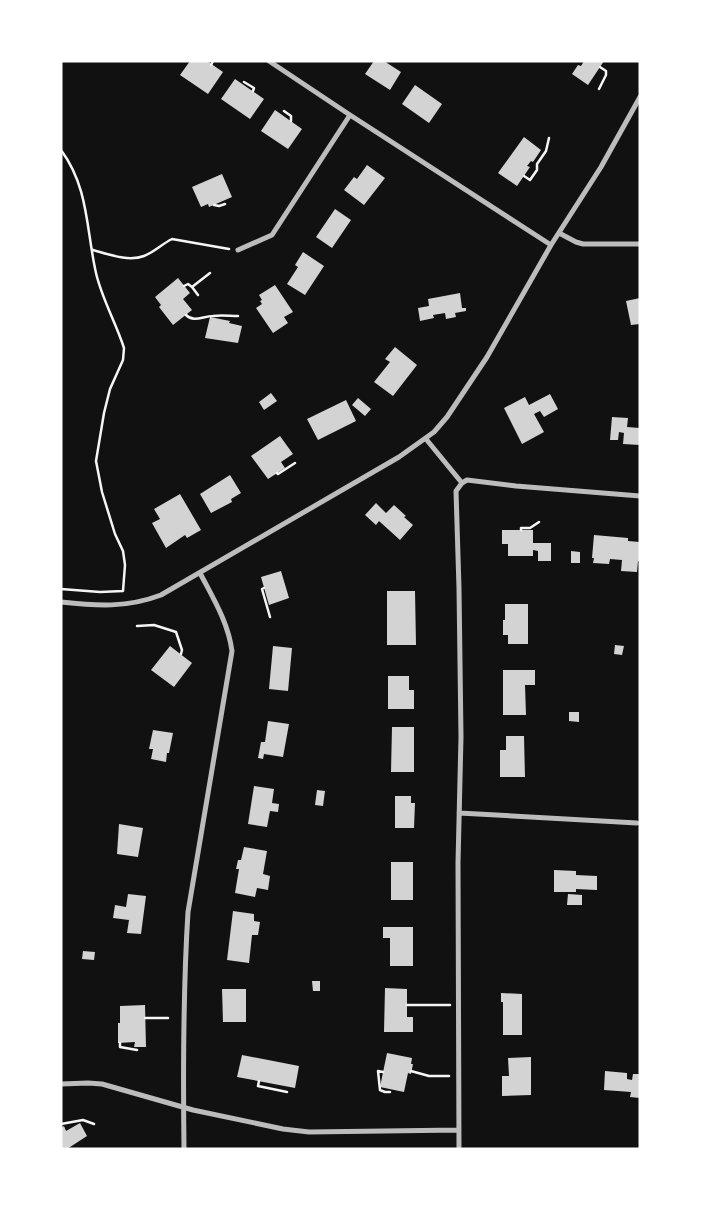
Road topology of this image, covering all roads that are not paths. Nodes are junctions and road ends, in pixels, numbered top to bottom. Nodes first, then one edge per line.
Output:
1 (269, 61) edge
2 (640, 98) edge
3 (350, 115) junction
4 (559, 233) junction
5 (640, 244) edge
6 (551, 245) junction
7 (238, 250) road end
8 (426, 438) junction
9 (462, 483) junction
10 (640, 496) edge
11 (200, 573) junction
12 (61, 602) edge
13 (459, 813) junction
14 (637, 823) dead end
15 (61, 1084) edge
16 (183, 1106) junction
17 (459, 1130) junction
18 (184, 1149) edge
19 (459, 1149) edge

1 - 3 street
2 - 4 street
3 - 6 street
3 - 7 street
4 - 5 street
4 - 6 street
6 - 8 street
8 - 9 street
8 - 11 street
9 - 10 street
9 - 13 street
11 - 12 street
11 - 16 street
13 - 14 street
13 - 17 street
15 - 16 street
16 - 17 street
16 - 18 street
17 - 19 street

